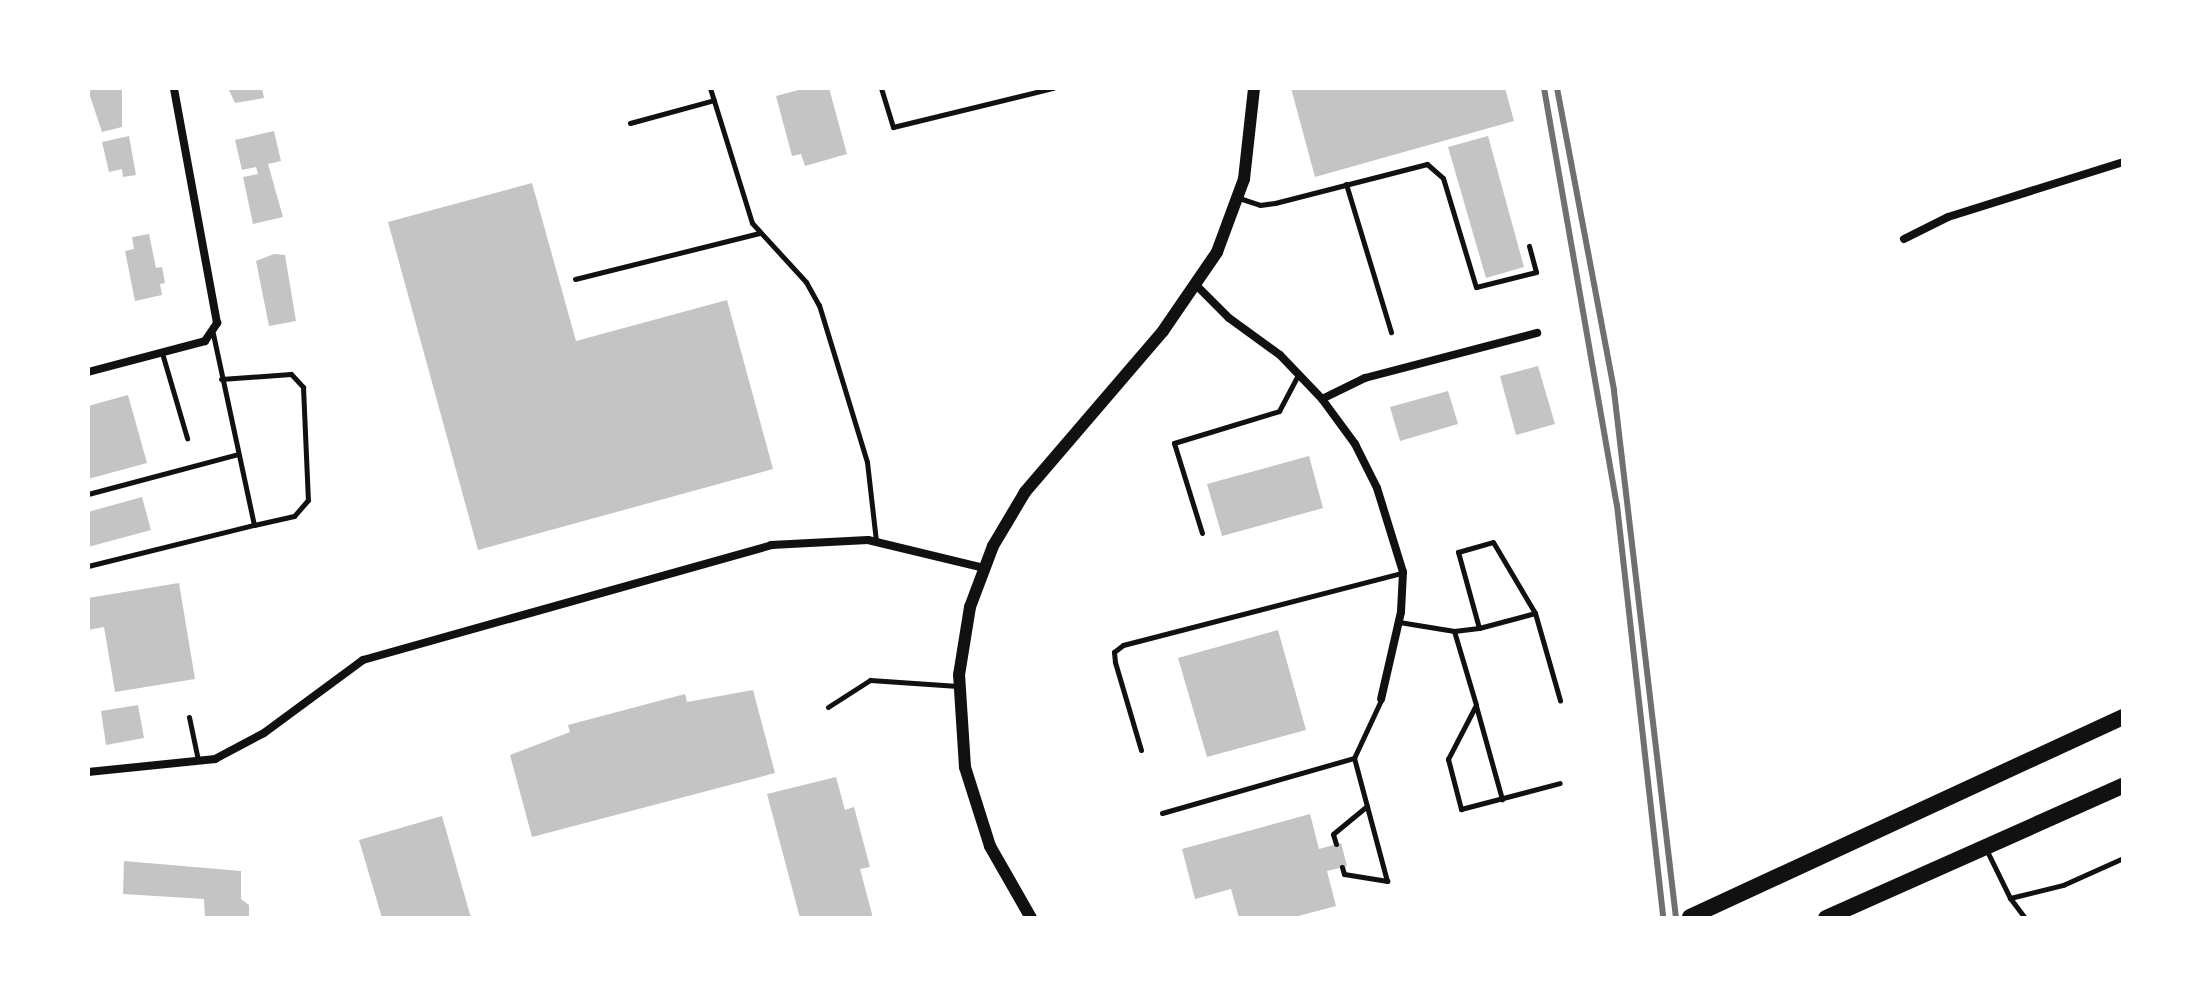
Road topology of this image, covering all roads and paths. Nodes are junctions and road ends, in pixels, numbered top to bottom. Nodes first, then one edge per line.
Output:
1 (174, 88) edge
2 (710, 88) edge
3 (881, 88) edge
4 (1053, 88) edge
5 (1254, 88) edge
6 (714, 100) junction
7 (630, 123) dead end
8 (2123, 162) edge
9 (1346, 184) junction
10 (1238, 197) junction
11 (759, 233) junction
12 (1904, 239) dead end
13 (1529, 246) dead end
14 (575, 279) dead end
15 (1197, 286) junction
16 (1391, 332) dead end
17 (213, 333) junction
18 (1537, 333) dead end
19 (162, 352) junction
20 (88, 372) edge
21 (1298, 374) junction
22 (221, 379) junction
23 (1322, 399) junction
24 (187, 438) dead end
25 (238, 454) junction
26 (88, 494) edge
27 (254, 525) junction
28 (1202, 533) dead end
29 (876, 541) junction
30 (88, 566) edge
31 (984, 568) junction
32 (1403, 572) junction
33 (1535, 613) junction
34 (1399, 622) junction
35 (1479, 628) junction
36 (1454, 631) junction
37 (959, 686) junction
38 (1381, 699) joint
39 (1560, 700) dead end
40 (1476, 705) junction
41 (828, 707) dead end
42 (189, 717) dead end
43 (2123, 717) edge
44 (1141, 750) dead end
45 (1354, 758) junction
46 (199, 761) junction
47 (88, 772) edge
48 (1560, 783) dead end
49 (2123, 786) edge
50 (1502, 799) junction
51 (1367, 806) junction
52 (1162, 813) dead end
53 (1336, 844) dead end
54 (1986, 848) junction
55 (2123, 858) edge
56 (1342, 867) dead end
57 (2010, 898) junction
58 (1690, 917) edge
59 (1031, 918) edge
60 (1826, 918) edge
61 (2025, 918) edge

1 - 17 street
2 - 6 lane
3 - 4 lane
5 - 10 street
6 - 7 lane
6 - 11 lane
8 - 12 street
9 - 10 lane
9 - 13 lane
9 - 16 lane
10 - 15 street
11 - 14 lane
11 - 29 lane
15 - 21 street
15 - 31 street
17 - 19 street
17 - 22 lane
18 - 23 street
19 - 20 street
19 - 24 lane
21 - 23 street
21 - 28 lane
22 - 25 lane
22 - 27 lane
23 - 32 street
25 - 26 lane
25 - 27 lane
27 - 30 lane
29 - 31 street
29 - 46 street
31 - 37 street
32 - 34 street
32 - 44 lane
33 - 35 lane
33 - 35 lane
33 - 39 lane
34 - 36 lane
34 - 38 street
35 - 36 lane
36 - 40 lane
37 - 41 lane
37 - 59 street
38 - 45 lane
40 - 50 lane
40 - 50 lane
42 - 46 lane
43 - 58 highway
45 - 51 lane
45 - 52 lane
46 - 47 street
48 - 50 lane
49 - 54 highway
51 - 53 lane
51 - 56 lane
54 - 57 lane
54 - 60 highway
55 - 57 lane
57 - 61 lane

